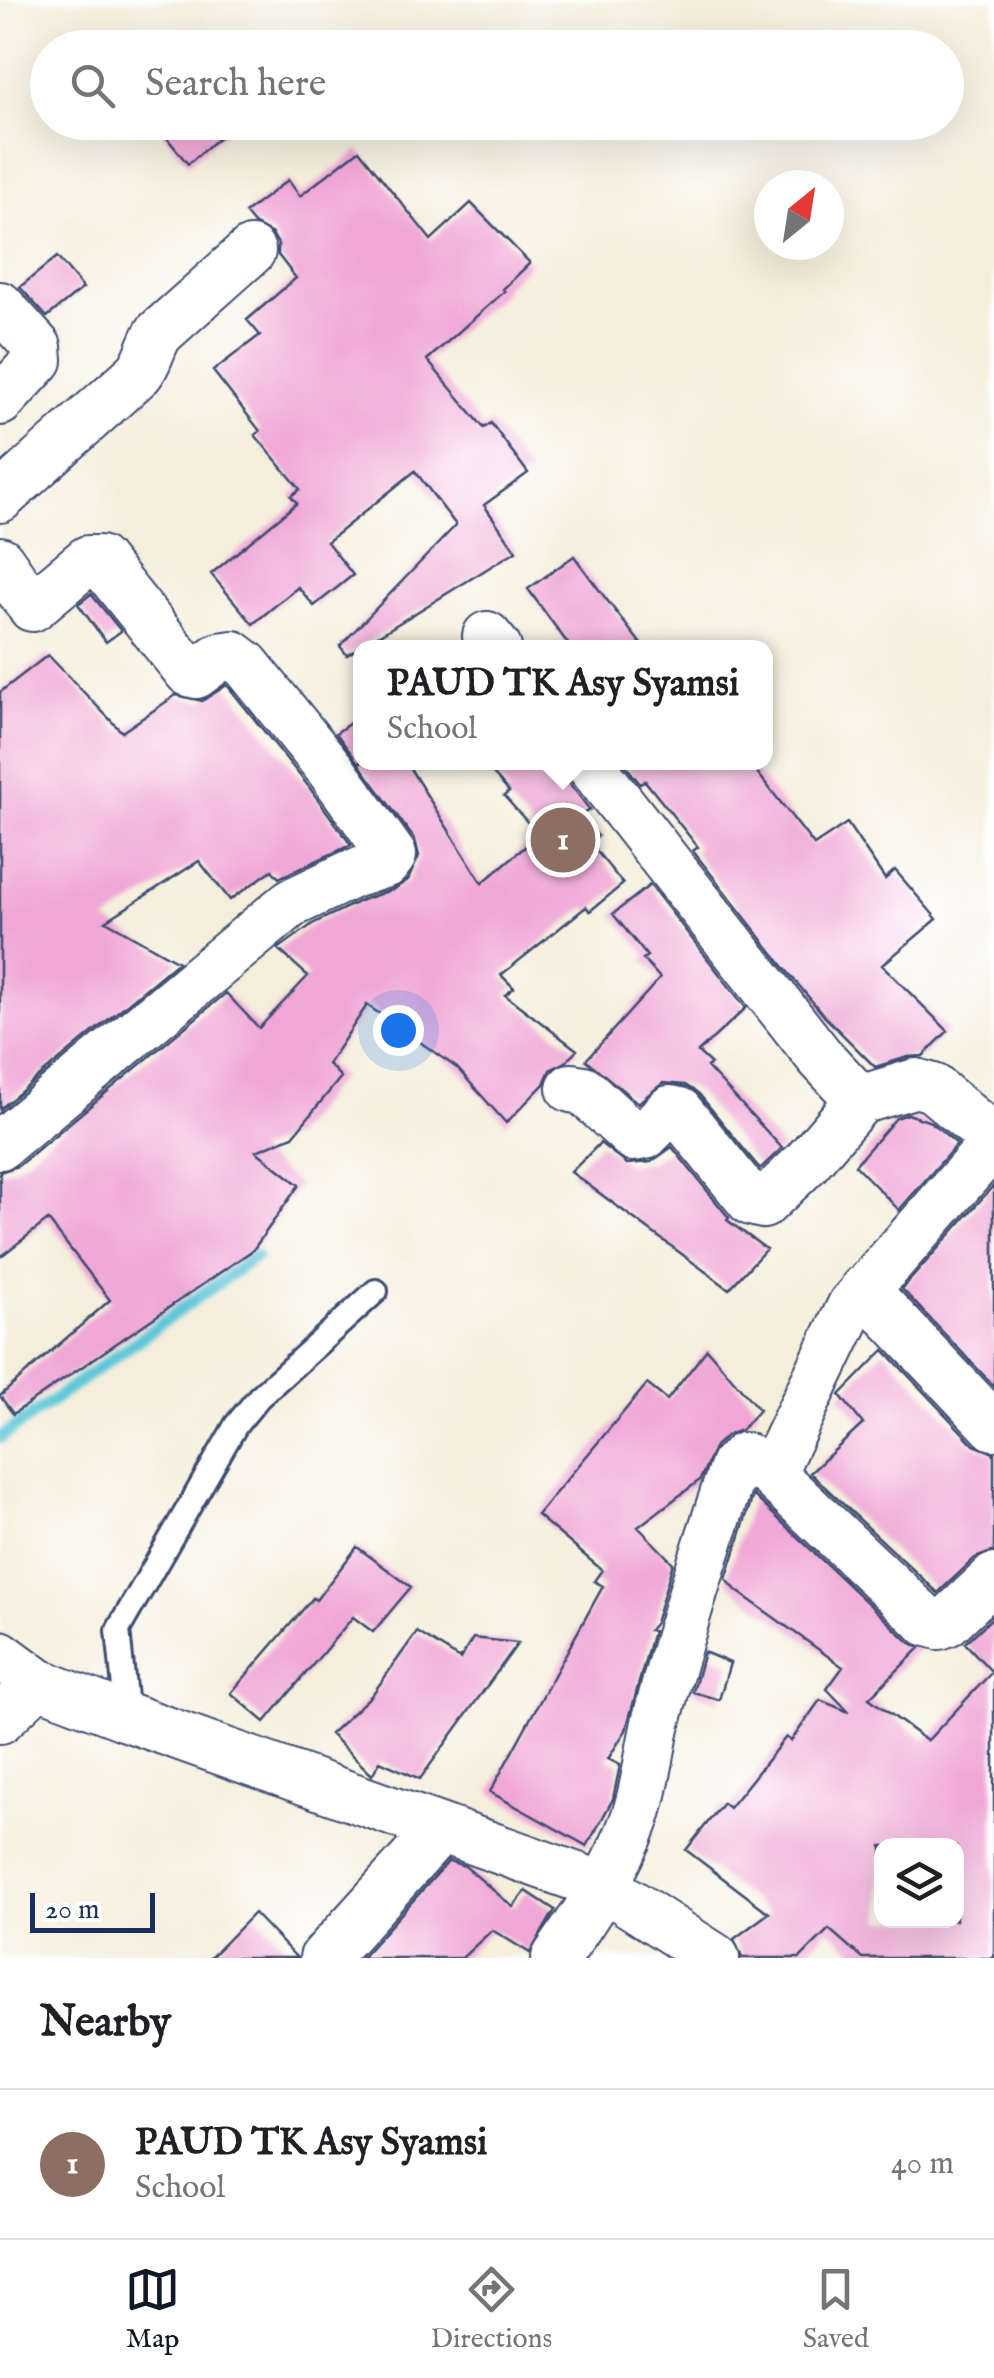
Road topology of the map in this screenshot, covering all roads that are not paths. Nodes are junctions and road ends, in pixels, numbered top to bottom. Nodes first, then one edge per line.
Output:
1 (250, 251) dead end
2 (0, 306) edge
3 (0, 401) edge
4 (0, 498) edge
5 (0, 561) edge
6 (594, 770) edge
7 (571, 1088) dead end
8 (860, 1100) junction
9 (994, 1141) edge
10 (0, 1145) edge
11 (864, 1289) junction
12 (376, 1291) dead end
13 (994, 1426) edge
14 (760, 1467) junction
15 (994, 1578) edge
16 (0, 1656) edge
17 (38, 1683) junction
18 (126, 1717) junction
19 (0, 1719) edge
20 (441, 1829) junction
21 (605, 1887) junction
22 (324, 1958) edge
23 (556, 1958) edge
24 (715, 1958) edge

1 - 4 street
2 - 3 street
5 - 10 street
6 - 8 street
7 - 8 street
8 - 9 street
9 - 11 street
11 - 13 street
11 - 14 street
12 - 18 lane
14 - 15 street
14 - 21 street
16 - 17 street
17 - 18 street
17 - 19 street
18 - 20 street
20 - 21 street
20 - 22 street
21 - 23 street
21 - 24 street

